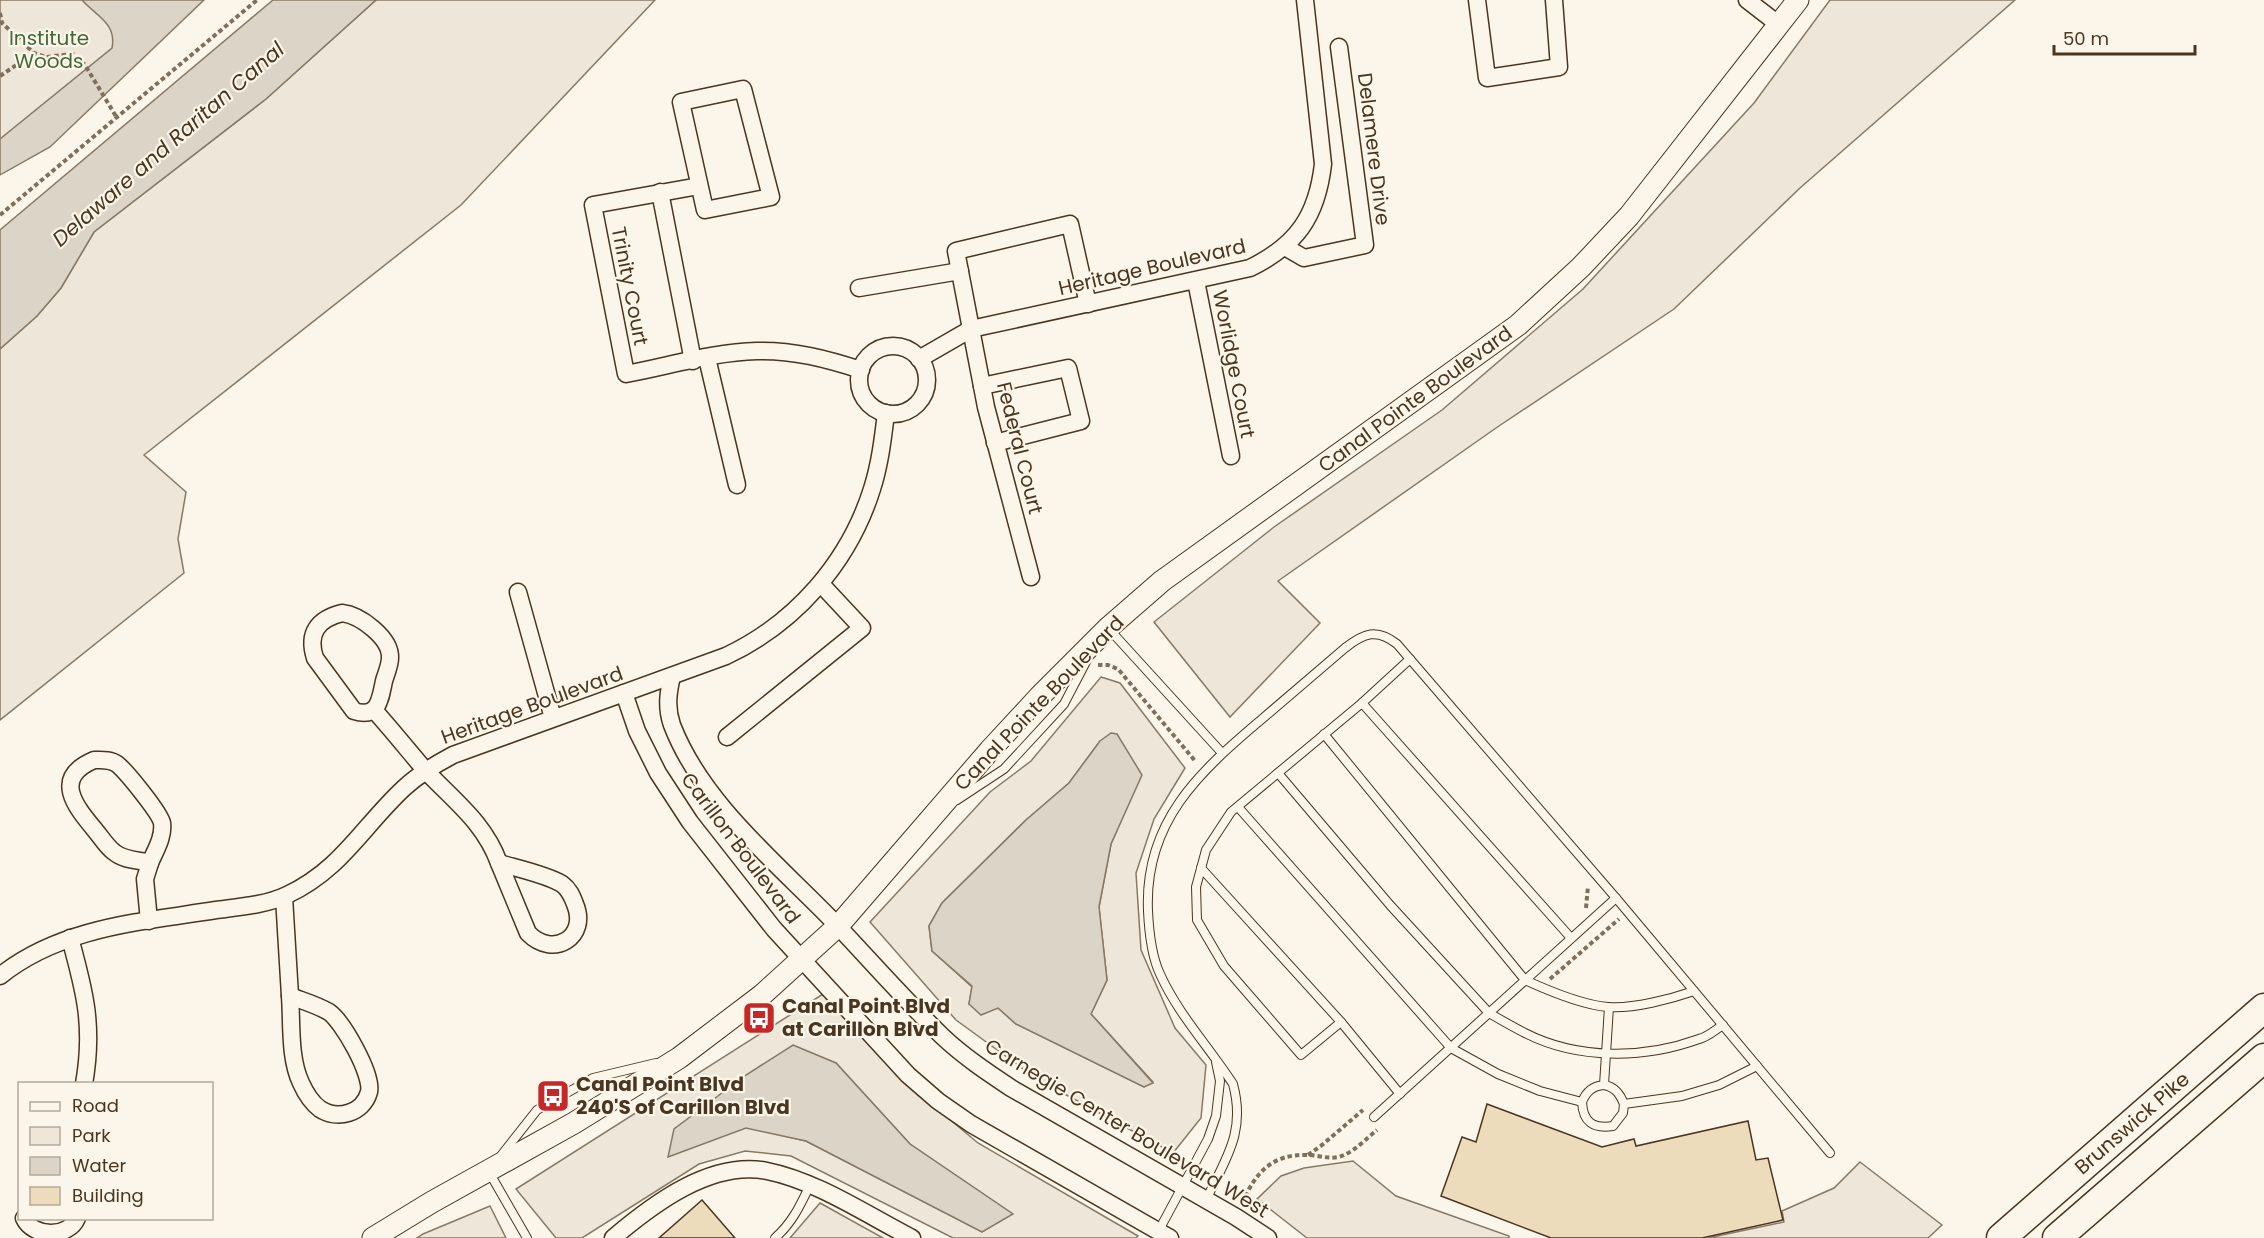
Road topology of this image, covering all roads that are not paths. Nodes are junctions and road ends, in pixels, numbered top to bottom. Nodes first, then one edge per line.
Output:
1 (1305, 0) edge
2 (1477, 0) edge
3 (1554, 0) edge
4 (1747, 0) edge
5 (1798, 0) edge
6 (1778, 24) junction
7 (1339, 46) dead end
8 (699, 186) junction
9 (660, 192) junction
10 (1285, 247) junction
11 (960, 270) junction
12 (1196, 280) junction
13 (859, 288) dead end
14 (1088, 304) junction
15 (971, 329) junction
16 (919, 359) junction
17 (700, 360) junction
18 (861, 370) junction
19 (982, 386) junction
20 (885, 413) junction
21 (995, 443) junction
22 (1231, 456) dead end
23 (737, 485) dead end
24 (1031, 577) dead end
25 (821, 584) junction
26 (518, 592) dead end
27 (1103, 633) junction
28 (1410, 659) junction
29 (672, 676) junction
30 (624, 693) junction
31 (1362, 703) junction
32 (374, 710) junction
33 (553, 718) junction
34 (1324, 734) junction
35 (727, 736) dead end
36 (1222, 753) junction
37 (426, 770) junction
38 (1278, 773) junction
39 (1238, 807) junction
40 (934, 815) junction
41 (150, 863) junction
42 (499, 863) junction
43 (1201, 868) junction
44 (284, 897) junction
45 (1616, 898) junction
46 (149, 921) junction
47 (838, 926) junction
48 (1568, 935) junction
49 (70, 938) junction
50 (802, 958) junction
51 (0, 976) edge
52 (1525, 980) junction
53 (1694, 991) junction
54 (290, 996) junction
55 (1609, 1007) junction
56 (2264, 1008) edge
57 (1489, 1013) junction
58 (1341, 1022) junction
59 (1723, 1025) junction
60 (1451, 1048) junction
61 (1606, 1054) junction
62 (1215, 1056) junction
63 (679, 1058) junction
64 (2264, 1058) edge
65 (1757, 1066) junction
66 (84, 1082) edge
67 (1604, 1085) junction
68 (1400, 1094) junction
69 (1582, 1102) junction
70 (1624, 1104) junction
71 (1374, 1117) dead end
72 (1830, 1153) dead end
73 (488, 1172) junction
74 (810, 1185) junction
75 (1182, 1187) junction
76 (1206, 1200) junction
77 (25, 1220) edge
78 (76, 1220) edge
79 (1161, 1236) edge
80 (44, 1238) edge
81 (373, 1238) edge
82 (528, 1238) edge
83 (613, 1238) edge
84 (775, 1238) edge
85 (912, 1238) edge
86 (1268, 1238) edge
87 (2001, 1238) edge
88 (2057, 1238) edge

1 - 10 street, Heritage Boulevard
2 - 3 street
4 - 6 street
5 - 6 street, Canal Pointe Boulevard
6 - 27 street, Canal Pointe Boulevard
7 - 10 street, Delamere Drive
8 - 8 street
8 - 9 street, Trinity Court
9 - 17 street
9 - 17 street, Trinity Court
10 - 12 street, Heritage Boulevard
11 - 13 street
11 - 14 street
11 - 15 street, Federal Court
12 - 14 street, Heritage Boulevard
12 - 22 street, Worlidge Court
14 - 15 street, Heritage Boulevard
15 - 16 street, Heritage Boulevard
15 - 19 street, Federal Court
16 - 18 street
16 - 20 street
17 - 18 street, Trinity Court
17 - 23 street
18 - 20 street
19 - 21 street, Federal Court
19 - 21 street
20 - 25 street, Heritage Boulevard
21 - 24 street, Federal Court
25 - 29 street, Heritage Boulevard
25 - 35 street
26 - 33 street
27 - 36 lane
27 - 40 street, Canal Pointe Boulevard
27 - 40 lane
28 - 31 lane
28 - 36 lane
28 - 45 lane
29 - 30 street, Heritage Boulevard
29 - 47 street, Carillon Boulevard
30 - 33 street, Heritage Boulevard
30 - 50 street, Carillon Boulevard
31 - 34 lane
31 - 48 lane
32 - 32 street
32 - 37 street
33 - 37 street, Heritage Boulevard
34 - 38 lane
34 - 52 lane
36 - 62 lane
37 - 42 street
37 - 44 street, Heritage Boulevard
38 - 39 lane
38 - 57 lane
39 - 43 lane
39 - 60 lane
40 - 47 street, Canal Pointe Boulevard
41 - 41 street
41 - 46 street
42 - 42 street
43 - 58 lane
43 - 58 lane
44 - 46 street, Heritage Boulevard
44 - 54 street
45 - 48 lane
45 - 53 lane
46 - 49 street, Heritage Boulevard
47 - 50 street, Canal Pointe Boulevard
47 - 75 street, Carnegie Center Boulevard West
48 - 52 lane
49 - 51 street, Heritage Boulevard
49 - 66 street
50 - 63 street, Canal Pointe Boulevard
50 - 79 street
52 - 55 lane
52 - 57 lane
53 - 55 lane
53 - 59 lane
54 - 54 street
55 - 61 lane
56 - 87 highway, Brunswick Pike
57 - 60 lane
57 - 61 lane
58 - 68 lane
59 - 61 lane
59 - 65 lane
60 - 68 lane
60 - 69 lane
61 - 67 lane
62 - 75 lane
62 - 76 lane
63 - 73 street, Canal Pointe Boulevard
63 - 73 lane
64 - 88 highway, Brunswick Pike
65 - 70 lane
65 - 72 lane
67 - 69 lane
67 - 70 lane
68 - 71 lane
69 - 70 lane
73 - 81 street, Canal Pointe Boulevard
73 - 82 lane
74 - 83 street
74 - 84 lane
74 - 85 street
75 - 76 street, Carnegie Center Boulevard West
75 - 79 lane
76 - 86 street, Carnegie Center Boulevard West
77 - 80 street
78 - 80 street

